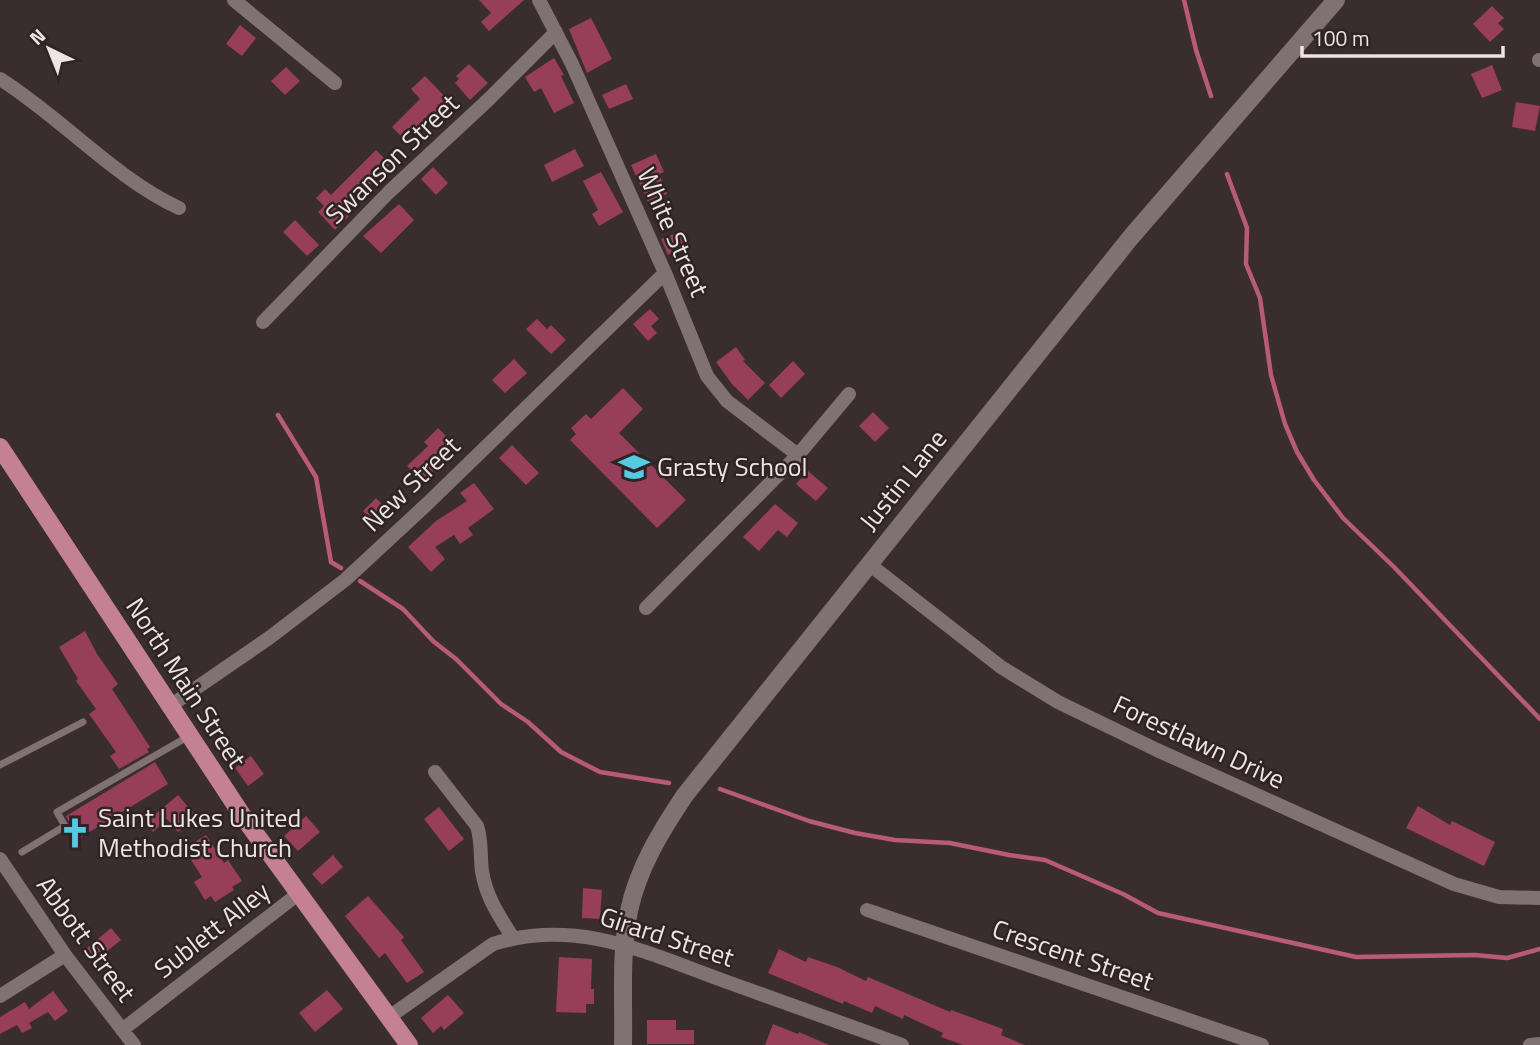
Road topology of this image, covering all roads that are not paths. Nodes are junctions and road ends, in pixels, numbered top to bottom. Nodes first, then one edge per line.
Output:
1 (234, 0) edge
2 (539, 0) edge
3 (1336, 0) edge
4 (556, 32) junction
5 (0, 79) edge
6 (335, 83) dead end
7 (179, 208) dead end
8 (665, 273) junction
9 (263, 321) dead end
10 (849, 394) dead end
11 (0, 447) edge
12 (798, 455) junction
13 (869, 564) junction
14 (646, 608) dead end
15 (170, 706) junction
16 (83, 722) dead end
17 (189, 735) junction
18 (0, 765) edge
19 (435, 772) dead end
20 (22, 852) dead end
21 (0, 859) edge
22 (298, 894) junction
23 (1540, 898) edge
24 (867, 911) dead end
25 (513, 938) junction
26 (625, 944) junction
27 (65, 955) junction
28 (0, 996) edge
29 (389, 1017) junction
30 (122, 1030) junction
31 (1540, 1044) edge
32 (134, 1045) edge
33 (409, 1045) edge
34 (623, 1045) edge
35 (902, 1045) edge
36 (1262, 1045) edge
37 (1530, 1045) edge

1 - 6 street
2 - 4 street, White Street
3 - 13 main road, Justin Lane
4 - 8 street, White Street
4 - 9 street, Swanson Street
5 - 7 street
8 - 12 street, White Street
8 - 15 street, New Street
10 - 12 street
11 - 15 main road, North Main Street
12 - 14 street
13 - 23 street, Forestlawn Drive
13 - 26 main road, Justin Lane
15 - 17 main road, North Main Street
16 - 18 lane
17 - 20 lane
17 - 22 main road, North Main Street
19 - 25 street
21 - 27 street, Abbott Street
22 - 29 main road, North Main Street
22 - 30 street, Sublett Alley
24 - 36 street, Crescent Street
25 - 26 street, Girard Street
25 - 29 street, Girard Street
26 - 34 main road, Justin Lane
26 - 35 street, Girard Street
27 - 28 street
27 - 30 street, Abbott Street
29 - 33 main road, North Main Street
30 - 32 street, Abbott Street
31 - 37 street

